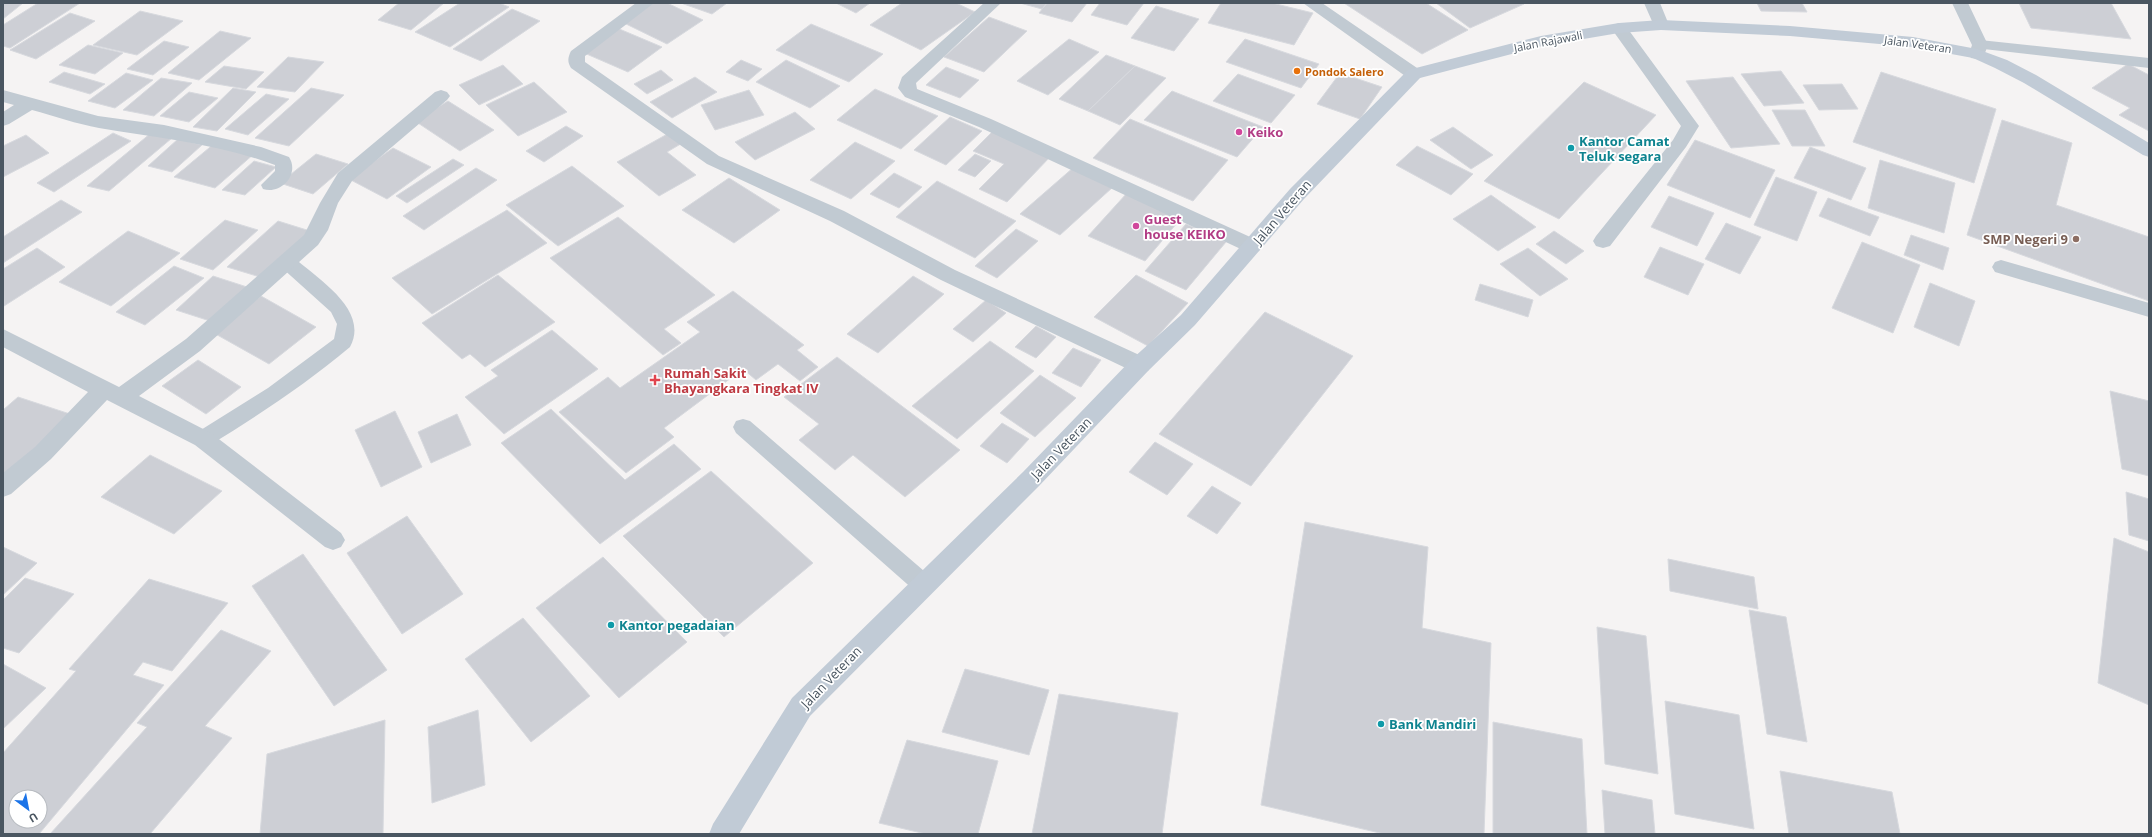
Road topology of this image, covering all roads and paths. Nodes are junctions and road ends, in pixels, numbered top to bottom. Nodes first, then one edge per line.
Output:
1 (646, 3) edge
2 (993, 3) edge
3 (1311, 3) edge
4 (1652, 3) edge
5 (1960, 3) edge
6 (1661, 25) junction
7 (1620, 28) junction
8 (1978, 50) junction
9 (2149, 63) edge
10 (1414, 74) junction
11 (3, 96) edge
12 (441, 96) dead end
13 (28, 104) junction
14 (3, 120) edge
15 (2149, 151) edge
16 (270, 185) dead end
17 (1603, 240) dead end
18 (1252, 246) junction
19 (286, 262) junction
20 (2000, 267) dead end
21 (2149, 310) edge
22 (3, 336) edge
23 (1140, 365) junction
24 (113, 394) junction
25 (743, 427) dead end
26 (203, 439) junction
27 (3, 487) edge
28 (333, 540) dead end
29 (923, 584) junction
30 (723, 834) edge

1 - 23 street
2 - 18 street
3 - 10 street
4 - 6 street
5 - 8 street
6 - 7 street, Jalan Rajawali
6 - 8 street, Jalan Veteran
7 - 10 street, Jalan Rajawali
7 - 17 street
8 - 9 lane
8 - 15 street, Jalan Veteran
10 - 18 street, Jalan Veteran
11 - 13 street
12 - 19 street
13 - 14 street
13 - 16 street
18 - 23 street, Jalan Veteran
19 - 24 street
19 - 26 lane
20 - 21 lane
22 - 24 street
23 - 29 street, Jalan Veteran
24 - 26 street
24 - 27 street
25 - 29 lane
26 - 28 street
29 - 30 street, Jalan Veteran

